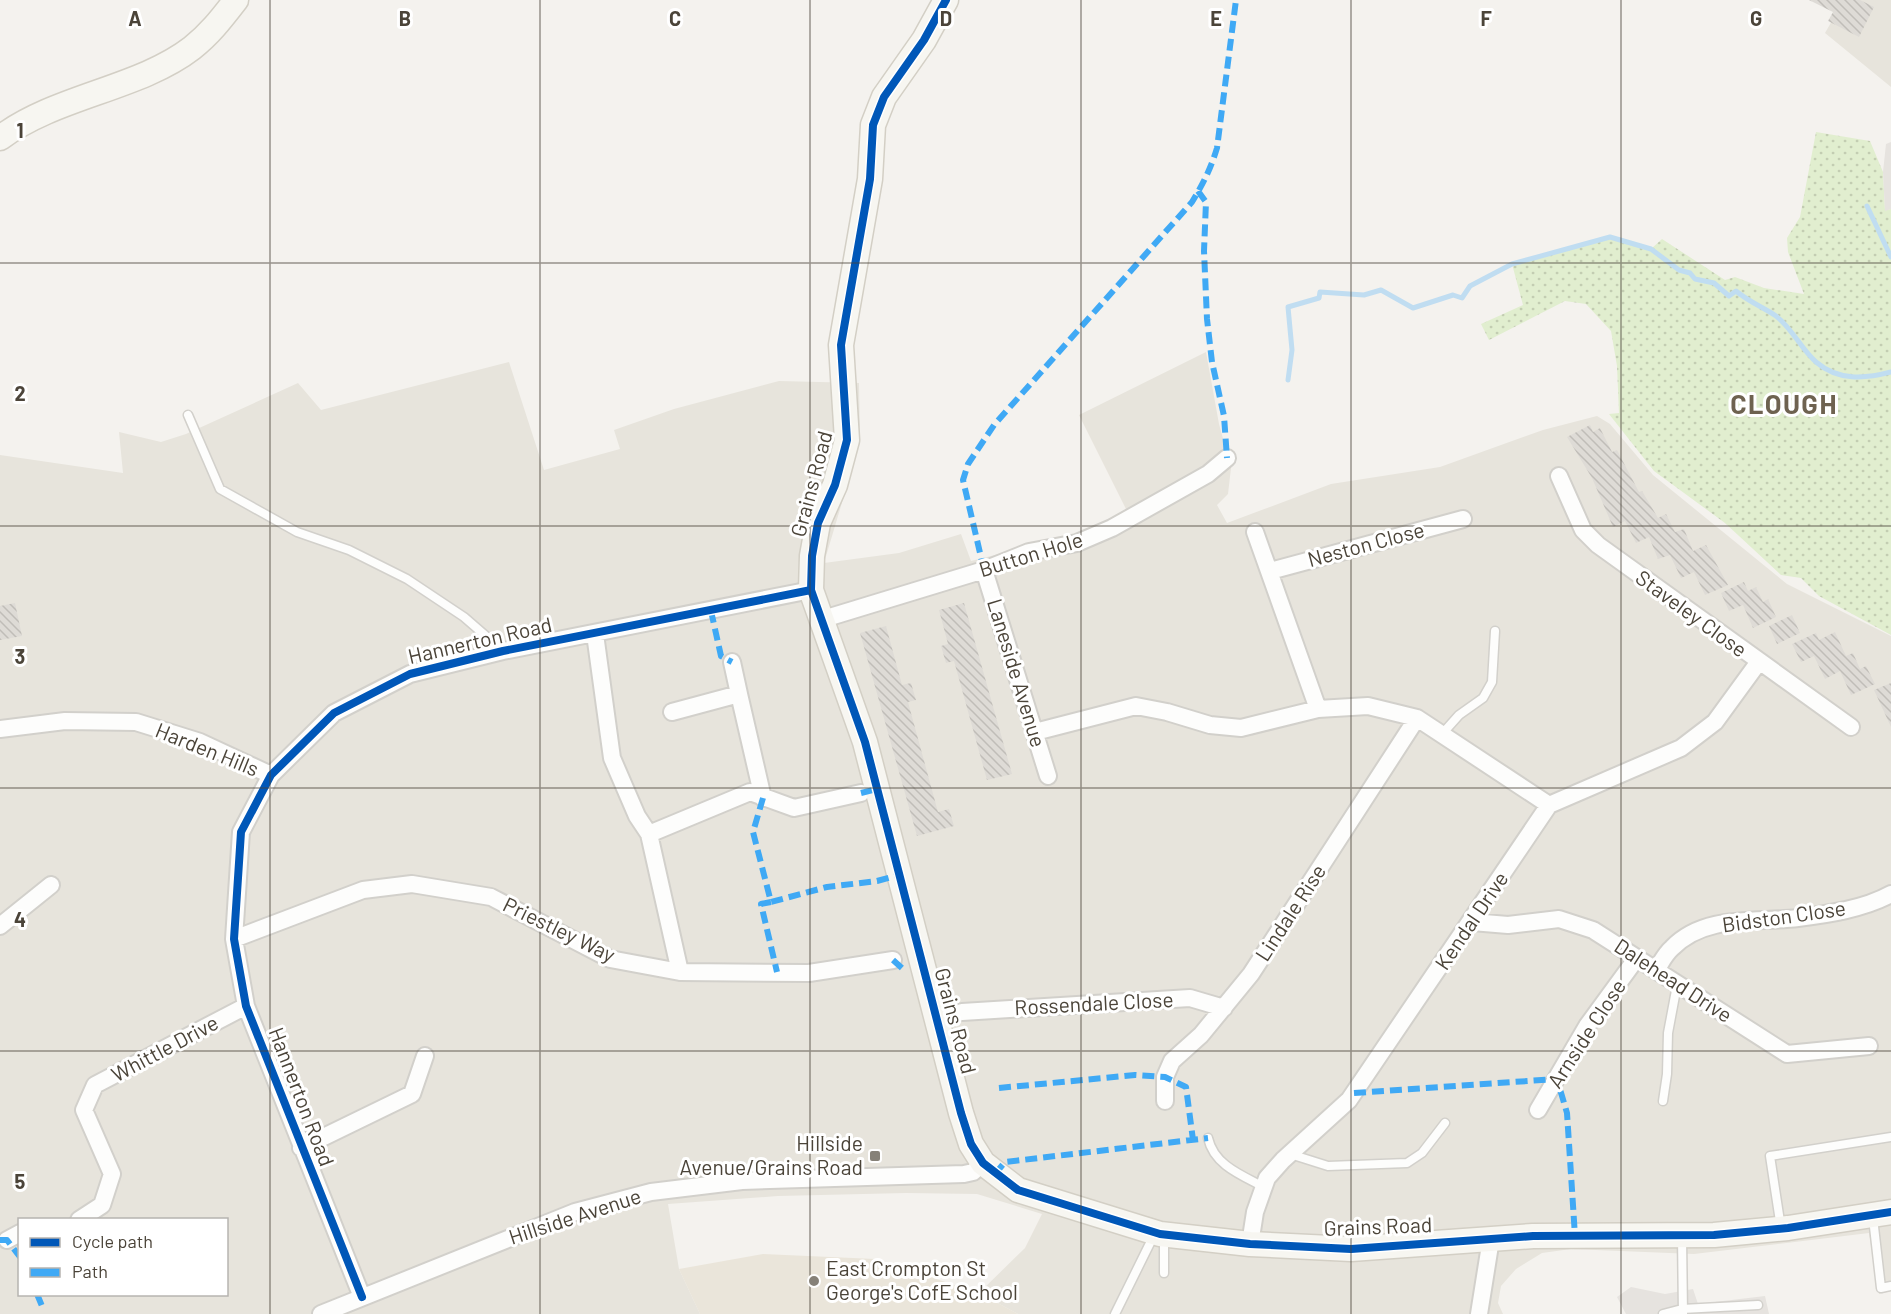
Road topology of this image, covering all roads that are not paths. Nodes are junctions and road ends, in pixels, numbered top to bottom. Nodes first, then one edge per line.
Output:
1 (236, 0) edge
2 (946, 0) edge
3 (0, 138) edge
4 (188, 415) dead end
5 (1227, 458) dead end
6 (1559, 476) dead end
7 (1463, 519) dead end
8 (1256, 532) dead end
9 (984, 570) junction
10 (1270, 571) junction
11 (811, 590) junction
12 (820, 620) junction
13 (1495, 631) dead end
14 (595, 634) junction
15 (503, 651) junction
16 (732, 662) dead end
17 (1758, 663) junction
18 (740, 694) junction
19 (1318, 708) junction
20 (672, 712) dead end
21 (1417, 718) junction
22 (1851, 727) dead end
23 (0, 729) edge
24 (1035, 732) junction
25 (1442, 734) junction
26 (271, 775) junction
27 (1048, 776) dead end
28 (861, 793) dead end
29 (763, 798) junction
30 (1549, 805) junction
31 (649, 834) junction
32 (51, 885) dead end
33 (1891, 894) edge
34 (1472, 922) junction
35 (0, 926) edge
36 (234, 939) junction
37 (893, 960) dead end
38 (1636, 960) junction
39 (1656, 970) junction
40 (680, 972) junction
41 (1677, 985) junction
42 (246, 1006) junction
43 (1224, 1008) junction
44 (962, 1012) dead end
45 (1869, 1046) dead end
46 (425, 1056) dead end
47 (1166, 1101) dead end
48 (1663, 1101) dead end
49 (1538, 1110) dead end
50 (1445, 1123) dead end
51 (1891, 1137) edge
52 (1208, 1138) dead end
53 (301, 1148) junction
54 (1290, 1154) junction
55 (983, 1163) junction
56 (1264, 1187) junction
57 (1882, 1214) edge
58 (82, 1218) edge
59 (1781, 1228) junction
60 (1160, 1234) junction
61 (1682, 1235) junction
62 (1491, 1239) junction
63 (1250, 1244) junction
64 (1164, 1273) dead end
65 (1891, 1286) edge
66 (362, 1297) junction
67 (1758, 1305) dead end
68 (1682, 1311) edge
69 (321, 1314) edge
70 (1115, 1314) edge
71 (1479, 1314) edge
72 (1663, 1314) edge

1 - 3 street
2 - 11 street, Grains Road
4 - 15 lane
5 - 9 street, Button Hole
6 - 17 street, Staveley Close
7 - 10 street, Neston Close
8 - 10 street
9 - 12 street, Button Hole
9 - 24 street, Laneside Avenue
10 - 19 street
11 - 12 street, Grains Road
11 - 14 street, Hannerton Road
12 - 55 street, Grains Road
13 - 25 lane
14 - 15 street, Hannerton Road
14 - 31 street
15 - 26 street, Hannerton Road
16 - 18 street
17 - 22 street, Staveley Close
17 - 30 street
18 - 20 street
18 - 29 street
19 - 21 street
19 - 24 street
21 - 25 street
21 - 43 street, Lindale Rise
23 - 26 street, Harden Hills
24 - 27 street, Laneside Avenue
25 - 30 street
26 - 36 street, Hannerton Road
28 - 29 street
29 - 31 street
30 - 34 street, Kendal Drive
31 - 40 street
32 - 35 street
33 - 39 street, Bidston Close
34 - 38 street, Dalehead Drive
34 - 54 street, Kendal Drive
36 - 40 street, Priestley Way
36 - 42 street, Hannerton Road
37 - 40 street, Priestley Way
38 - 39 street, Dalehead Drive
38 - 49 street, Arnside Close
39 - 41 street, Dalehead Drive
41 - 45 street, Dalehead Drive
41 - 48 lane
42 - 53 street, Hannerton Road
42 - 58 street, Whittle Drive
43 - 44 street, Rossendale Close
43 - 47 street, Lindale Rise
46 - 53 street
50 - 54 lane
51 - 59 lane
52 - 56 lane
53 - 66 street, Hannerton Road
54 - 56 street, Kendal Drive
55 - 60 street, Grains Road
55 - 66 street, Hillside Avenue
56 - 63 street, Kendal Drive
57 - 59 street, Grains Road
57 - 65 lane
59 - 61 street, Grains Road
60 - 63 street, Grains Road
60 - 64 lane
60 - 70 lane
61 - 62 street, Grains Road
61 - 68 lane
62 - 63 street, Grains Road
62 - 71 street
66 - 69 street, Hillside Avenue
67 - 68 lane
68 - 72 lane

